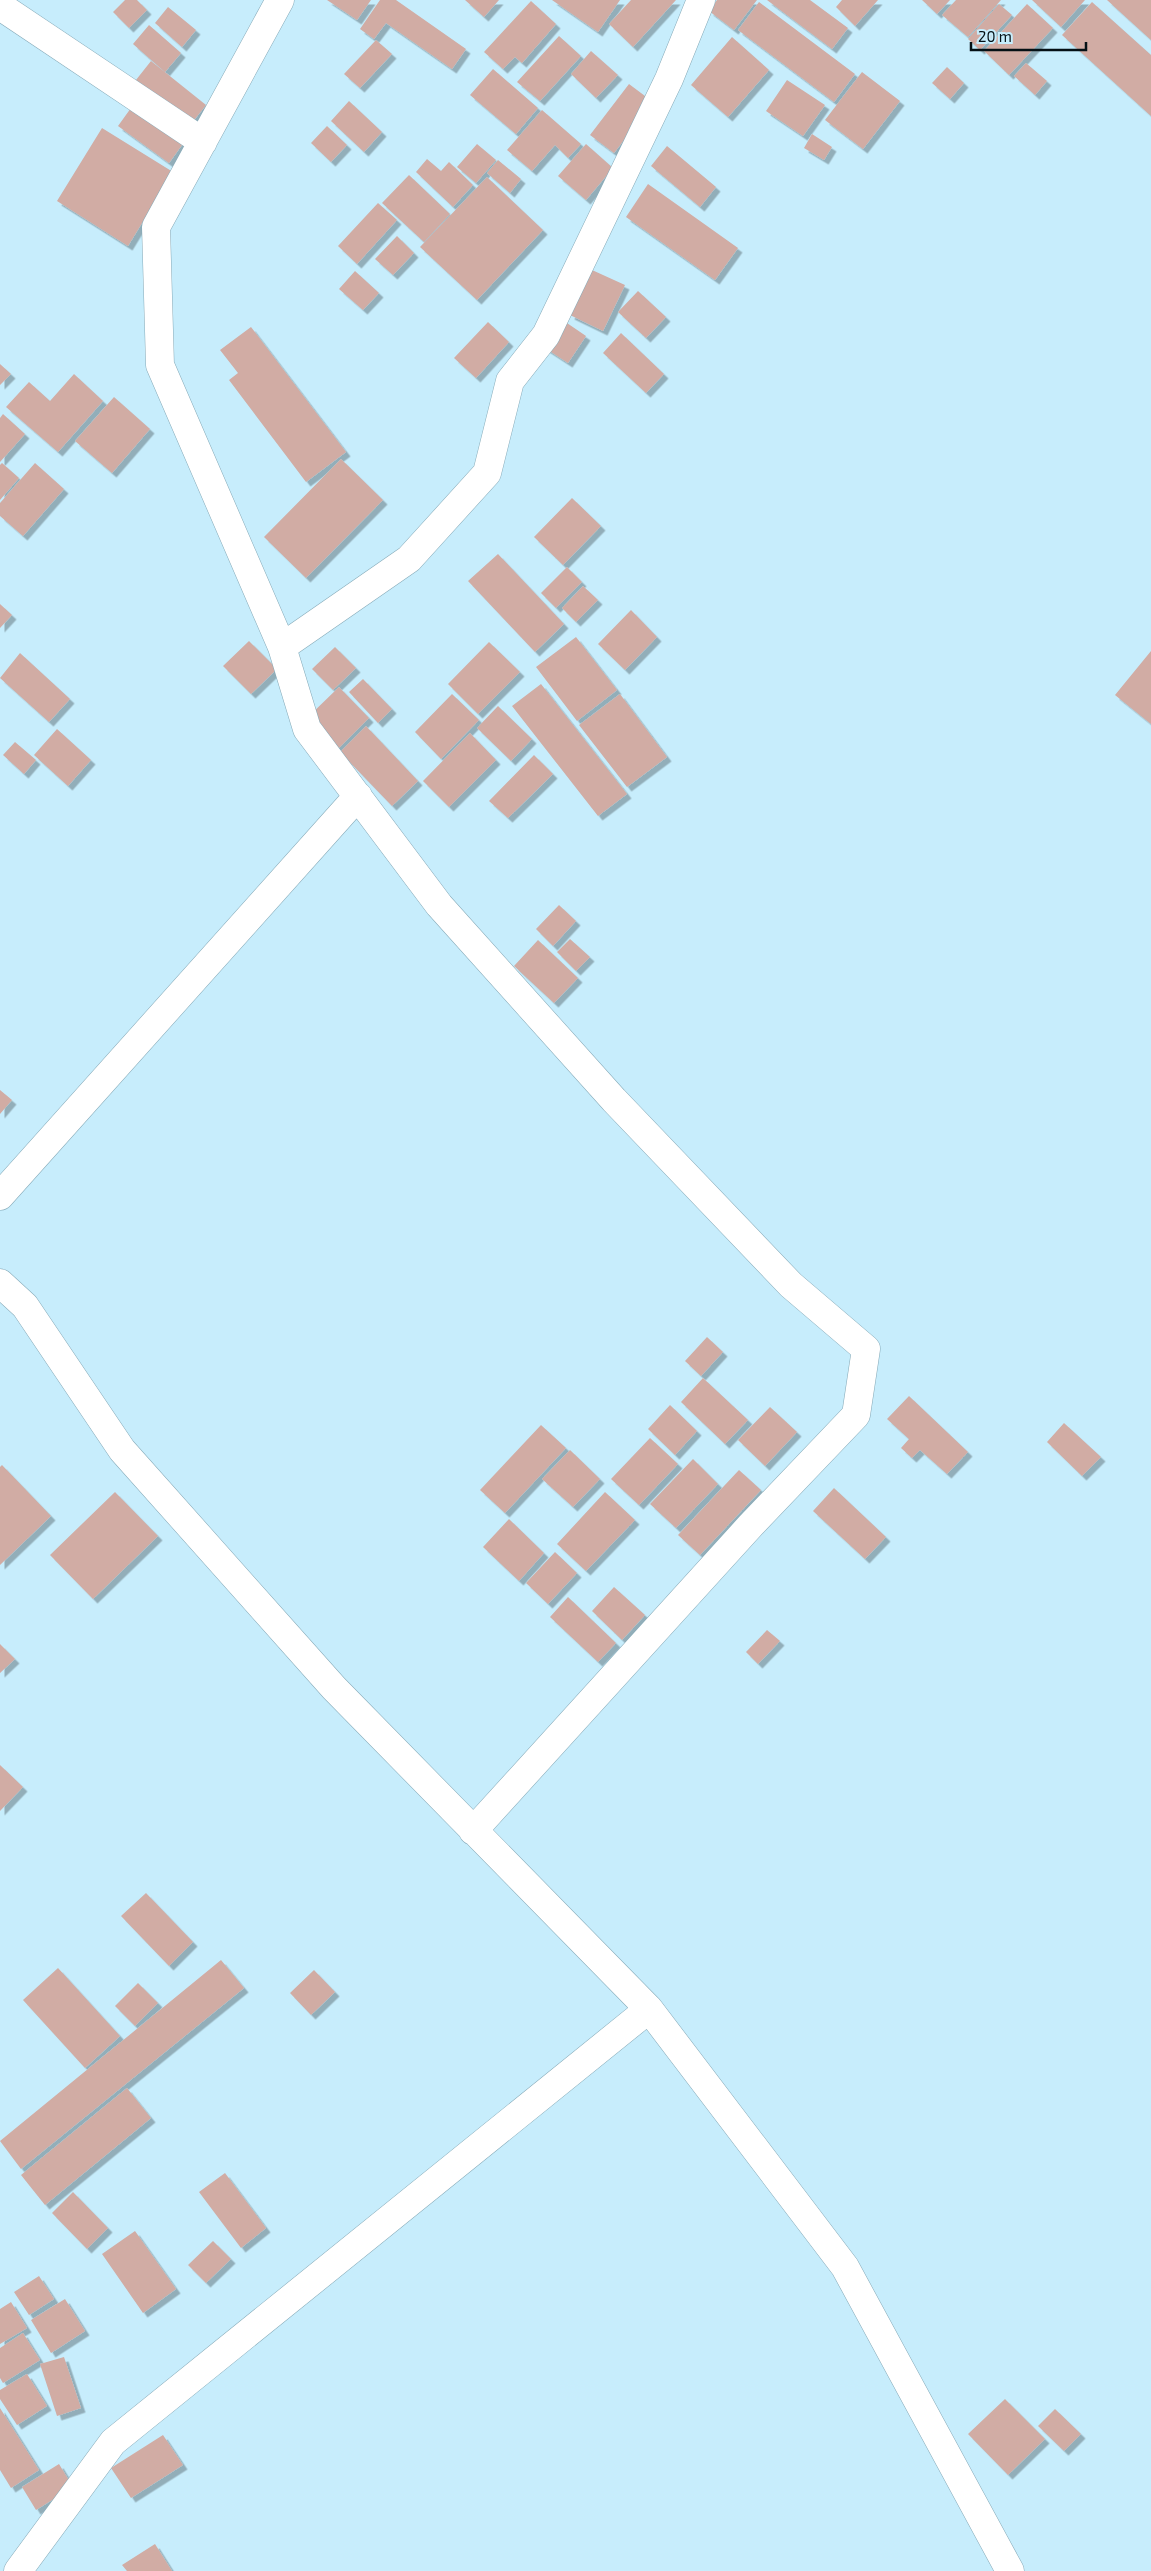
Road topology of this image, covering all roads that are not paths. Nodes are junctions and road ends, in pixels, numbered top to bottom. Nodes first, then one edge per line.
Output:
1 (280, 0) edge
2 (701, 0) edge
3 (0, 6) edge
4 (203, 142) junction
5 (282, 647) junction
6 (358, 796) junction
7 (0, 1196) edge
8 (0, 1283) edge
9 (473, 1831) junction
10 (650, 2009) junction
11 (18, 2571) edge
12 (1010, 2571) edge

1 - 4 street
2 - 5 street
3 - 4 street
4 - 5 street
5 - 6 street
6 - 7 street
6 - 9 street
8 - 9 street
9 - 10 street
10 - 11 street
10 - 12 street

